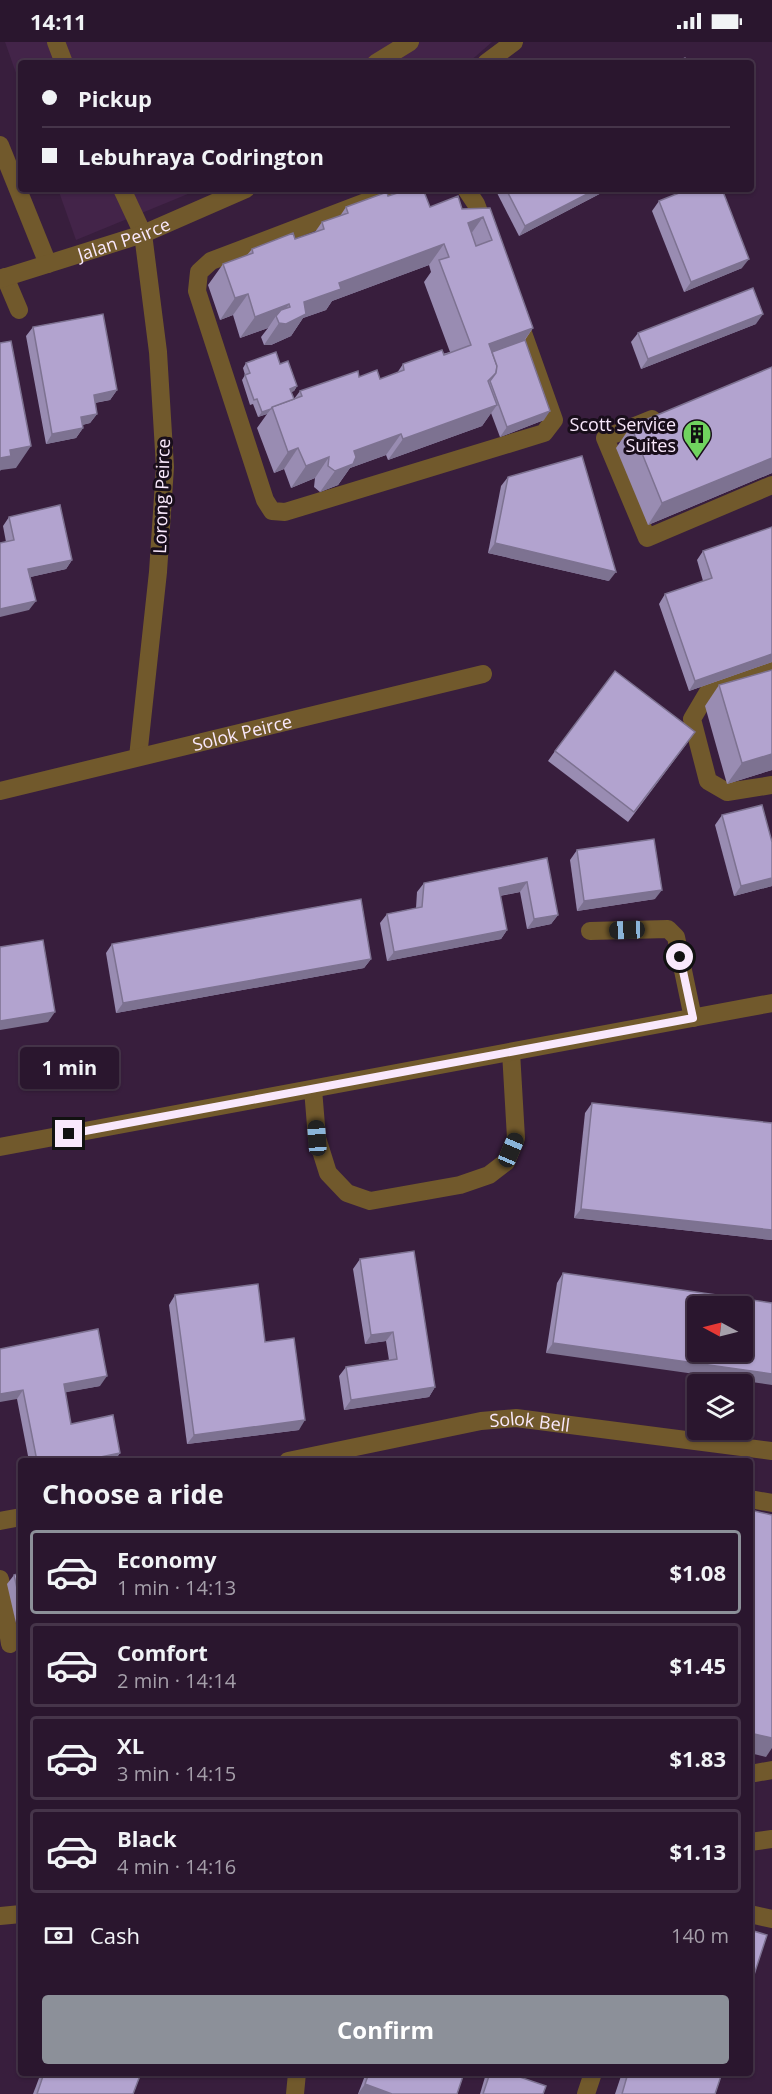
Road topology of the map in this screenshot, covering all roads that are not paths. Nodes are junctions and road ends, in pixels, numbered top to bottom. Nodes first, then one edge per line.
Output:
1 (56, 42) edge
2 (410, 42) edge
3 (514, 42) edge
4 (63, 60) edge
5 (381, 60) edge
6 (490, 60) edge
7 (0, 145) edge
8 (18, 190) edge
9 (19, 192) edge
10 (123, 192) edge
11 (239, 192) edge
12 (392, 192) edge
13 (468, 192) edge
14 (143, 234) junction
15 (492, 247) edge
16 (48, 264) junction
17 (2, 278) edge
18 (511, 301) edge
19 (19, 310) dead end
20 (672, 411) edge
21 (772, 484) edge
22 (772, 670) edge
23 (483, 674) dead end
24 (138, 757) junction
25 (772, 785) edge
26 (0, 791) edge
27 (590, 931) dead end
28 (772, 1003) edge
29 (693, 1018) junction
30 (511, 1052) junction
31 (313, 1089) junction
32 (0, 1148) edge
33 (772, 1451) edge
34 (302, 1458) edge
35 (753, 1500) edge
36 (772, 1503) edge
37 (18, 1518) edge
38 (0, 1521) edge
39 (0, 1579) edge
40 (10, 1644) dead end
41 (772, 1770) edge
42 (753, 1773) edge
43 (772, 1839) edge
44 (753, 1842) edge
45 (18, 1914) edge
46 (753, 1915) edge
47 (0, 1916) edge
48 (772, 1919) edge
49 (297, 2076) edge
50 (592, 2076) edge
51 (295, 2094) edge
52 (586, 2094) edge

1 - 4 street
2 - 5 street
3 - 6 street
7 - 8 street
9 - 16 street
10 - 14 street, Lorong Peirce
11 - 14 street, Jalan Peirce
12 - 18 street
13 - 15 street
14 - 16 street, Jalan Peirce
14 - 24 street, Lorong Peirce
16 - 17 street, Jalan Peirce
17 - 19 street
20 - 21 street
22 - 25 street
23 - 24 street, Solok Peirce
24 - 26 street, Solok Peirce
27 - 29 street
28 - 29 street
29 - 30 street
30 - 31 street
30 - 31 street
31 - 32 street
33 - 34 street, Solok Bell
35 - 36 street
37 - 38 street
39 - 40 street
41 - 42 street
43 - 44 street
45 - 47 street
46 - 48 street
49 - 51 street
50 - 52 street

